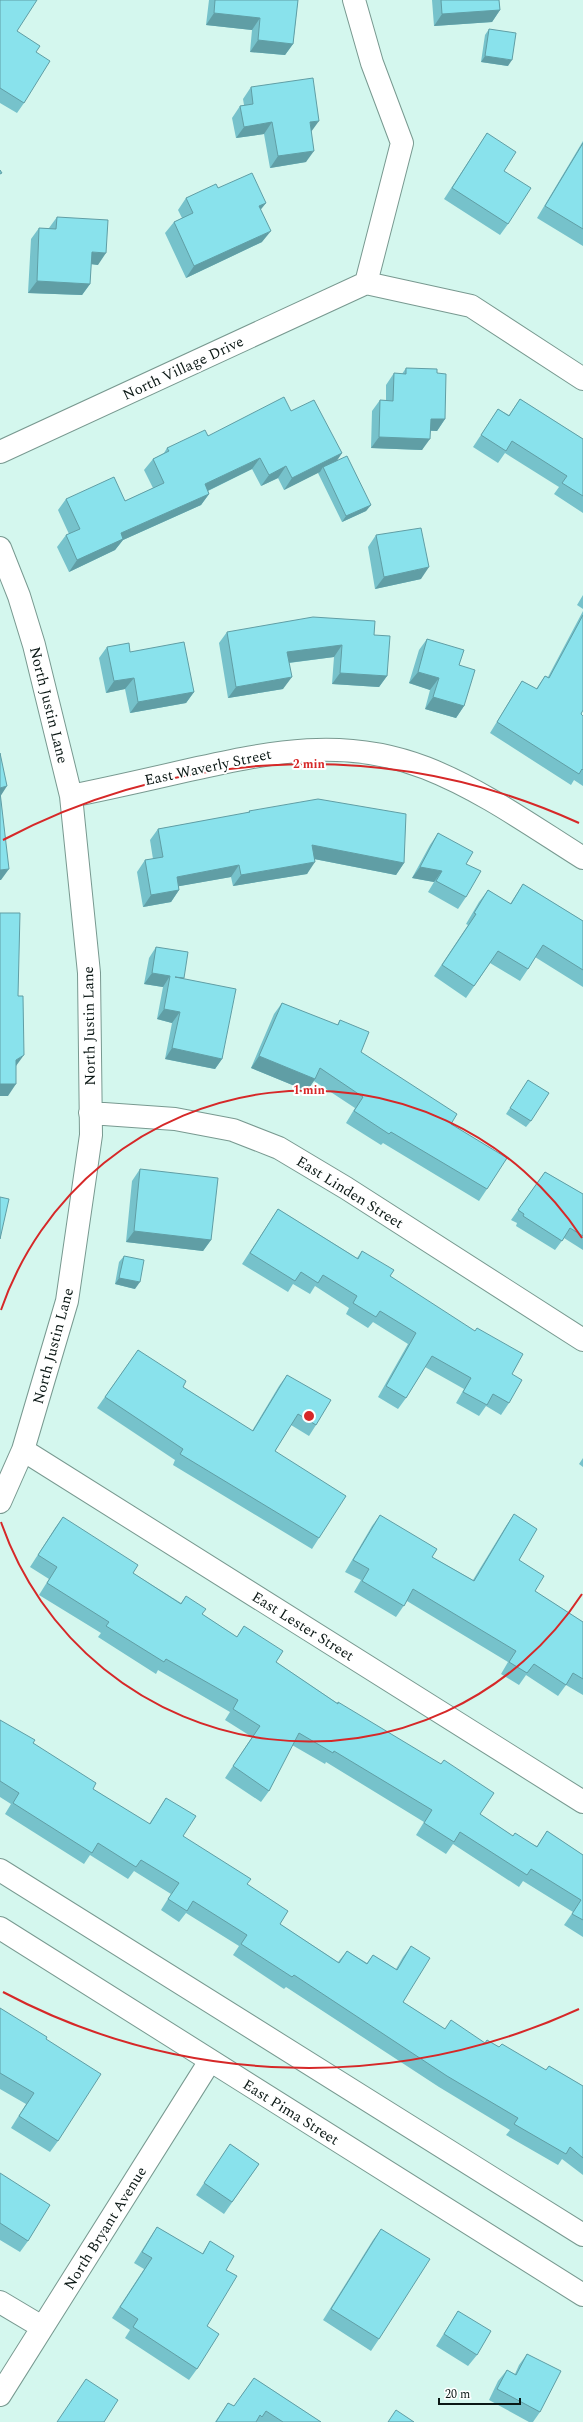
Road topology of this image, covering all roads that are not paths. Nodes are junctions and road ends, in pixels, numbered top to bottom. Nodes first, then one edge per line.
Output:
1 (354, 0) edge
2 (366, 283) junction
3 (583, 379) edge
4 (0, 452) edge
5 (0, 548) edge
6 (71, 796) junction
7 (583, 858) edge
8 (90, 1113) junction
9 (583, 1340) edge
10 (23, 1450) junction
11 (0, 1502) edge
12 (583, 1802) edge
13 (0, 1870) edge
14 (0, 1928) edge
15 (210, 2061) junction
16 (583, 2235) edge
17 (583, 2296) edge
18 (0, 2302) edge
19 (42, 2327) junction
20 (0, 2395) edge

1 - 2 street
2 - 3 street
2 - 4 street, North Village Drive
5 - 6 street, North Justin Lane
6 - 7 street, East Waverly Street
6 - 8 street, North Justin Lane
8 - 9 street, East Linden Street
8 - 10 street, North Justin Lane
10 - 11 street, North Justin Lane
10 - 12 street, East Lester Street
13 - 16 street
14 - 15 street, East Pima Street
15 - 17 street, East Pima Street
15 - 19 street, North Bryant Avenue
18 - 19 street
19 - 20 street, North Bryant Avenue

